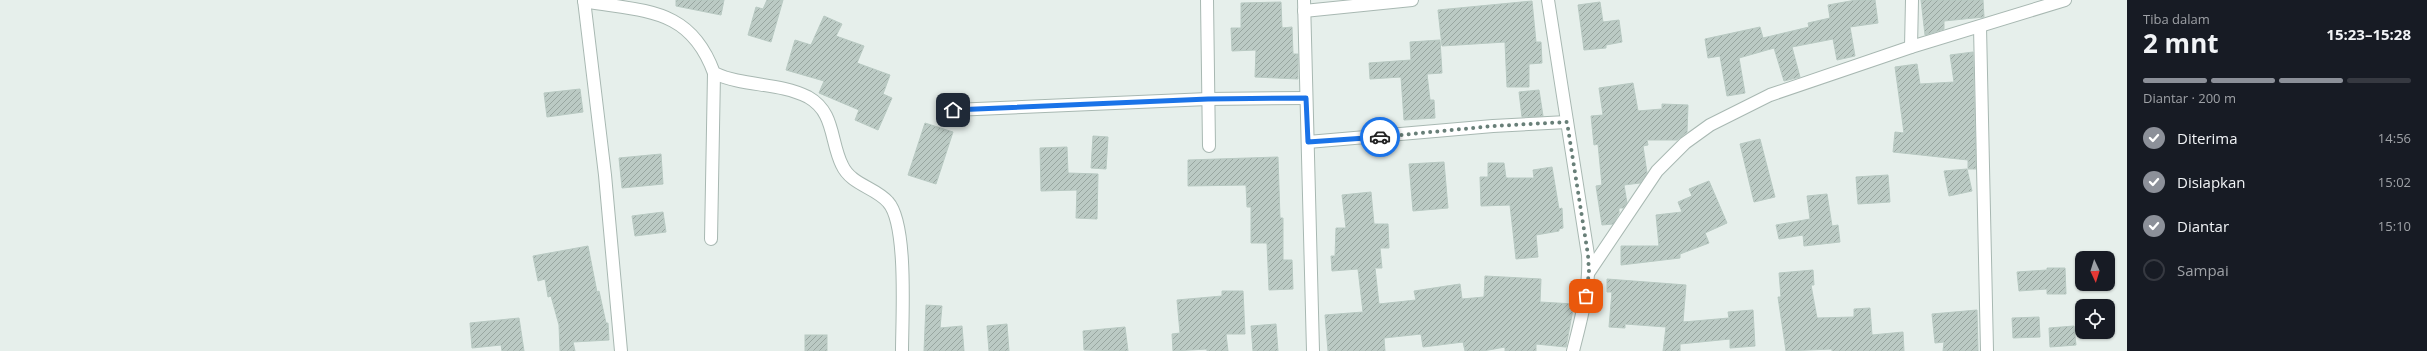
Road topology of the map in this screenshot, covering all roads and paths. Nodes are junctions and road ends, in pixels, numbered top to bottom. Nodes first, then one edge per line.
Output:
1 (1207, 0) edge
2 (1412, 0) edge
3 (1548, 0) edge
4 (1912, 0) edge
5 (2065, 0) edge
6 (584, 1) edge
7 (1304, 6) edge
8 (1980, 26) junction
9 (1911, 47) junction
10 (714, 73) junction
11 (1306, 98) junction
12 (1208, 99) junction
13 (953, 110) dead end
14 (1567, 122) junction
15 (1308, 142) junction
16 (1209, 146) dead end
17 (711, 238) dead end
18 (1589, 272) junction
19 (621, 351) edge
20 (902, 351) edge
21 (1313, 351) edge
22 (1573, 351) edge
23 (1987, 351) edge

1 - 12 street
2 - 7 street
3 - 14 street
4 - 9 street
5 - 8 street
6 - 10 street
6 - 19 street
7 - 11 street
8 - 9 street
8 - 23 street
9 - 18 street
10 - 17 street
10 - 20 street
11 - 12 street
11 - 15 street
12 - 13 street
12 - 16 street
14 - 15 street
14 - 18 street
15 - 21 street
18 - 22 street

